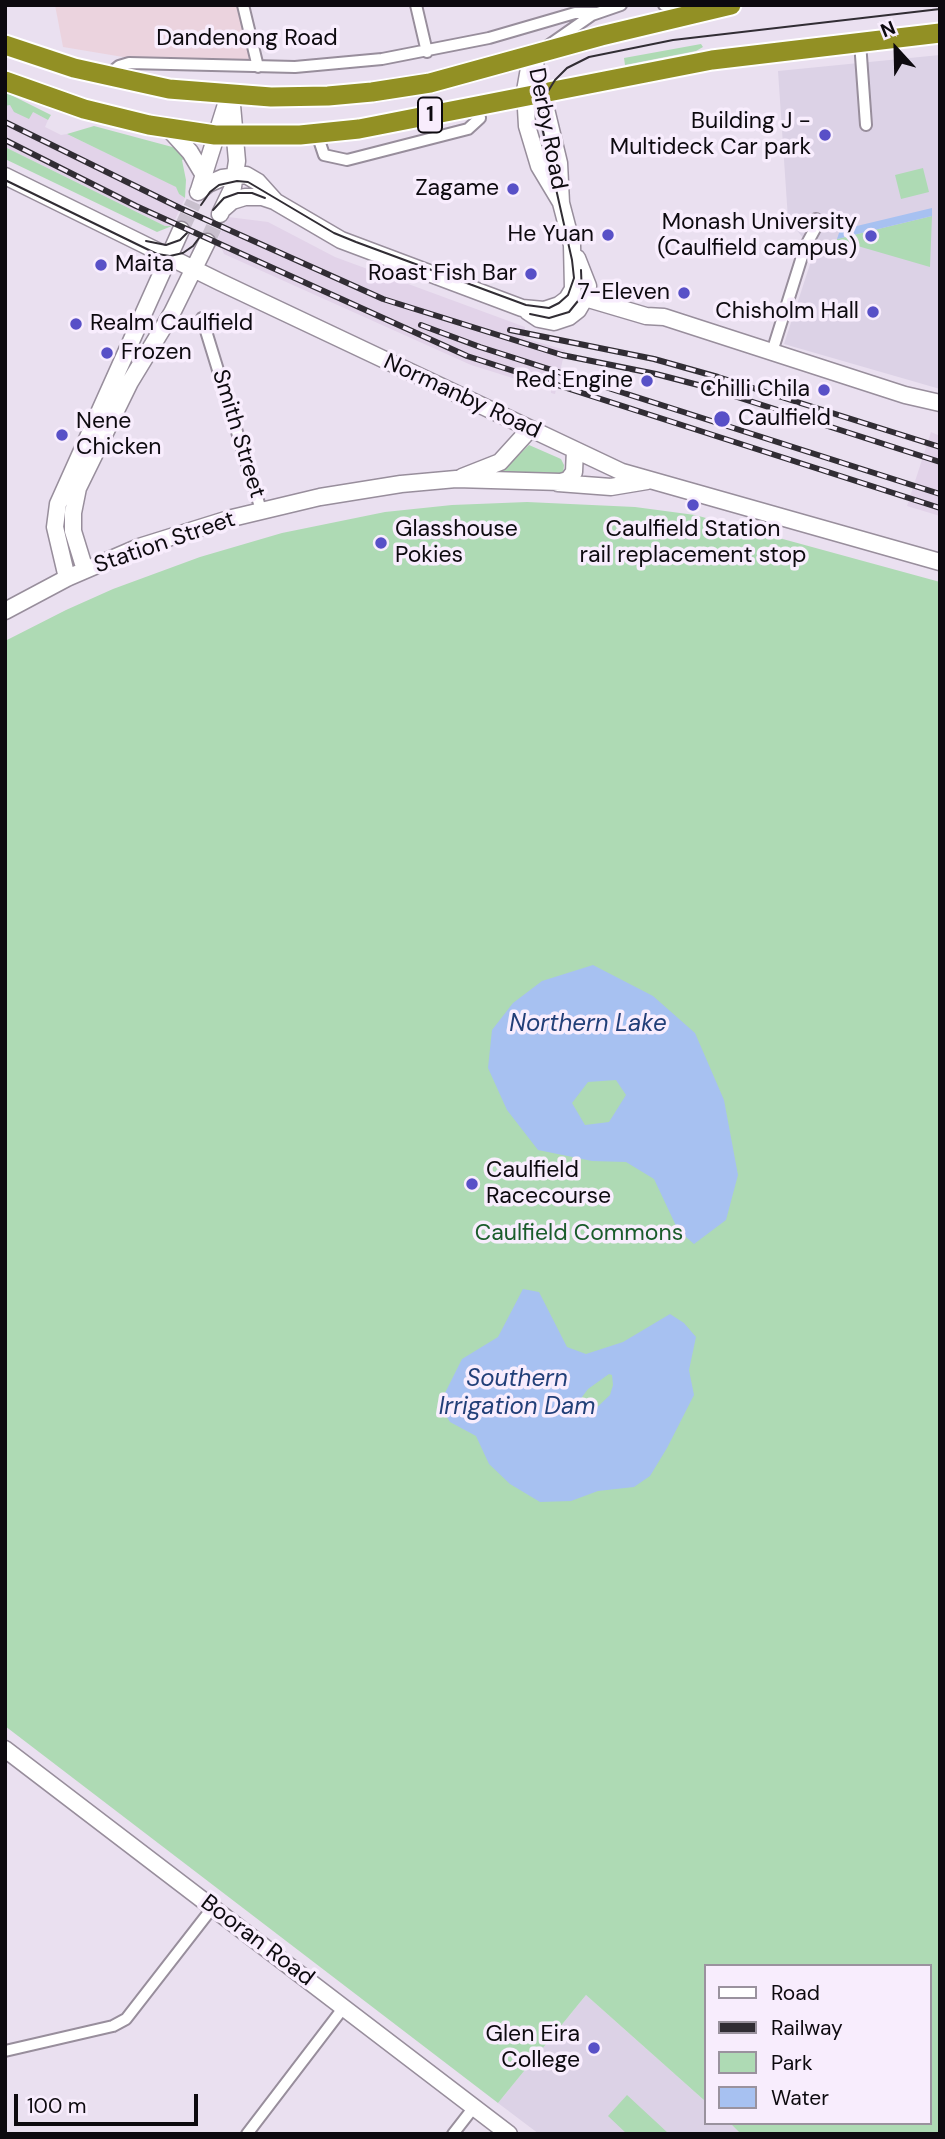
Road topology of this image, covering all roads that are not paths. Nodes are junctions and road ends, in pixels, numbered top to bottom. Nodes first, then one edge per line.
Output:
1 (243, 5) edge
2 (416, 5) edge
3 (664, 5) edge
4 (731, 5) edge
5 (614, 6) edge
6 (596, 13) junction
7 (698, 13) junction
8 (940, 33) edge
9 (860, 42) junction
10 (5, 46) edge
11 (427, 52) junction
12 (533, 55) junction
13 (258, 67) junction
14 (106, 77) junction
15 (454, 77) junction
16 (5, 81) edge
17 (230, 94) junction
18 (533, 95) junction
19 (477, 106) junction
20 (866, 125) dead end
21 (169, 129) junction
22 (317, 134) junction
23 (215, 135) junction
24 (236, 136) junction
25 (235, 175) junction
26 (5, 176) edge
27 (205, 177) junction
28 (276, 202) junction
29 (816, 219) dead end
30 (181, 230) tunnel mouth
31 (207, 242) tunnel mouth
32 (170, 256) junction
33 (194, 268) junction
34 (582, 292) junction
35 (202, 318) dead end
36 (772, 352) junction
37 (940, 403) edge
38 (530, 429) junction
39 (575, 450) junction
40 (456, 479) junction
41 (650, 481) junction
42 (556, 483) junction
43 (261, 510) junction
44 (940, 562) edge
45 (85, 570) junction
46 (67, 578) junction
47 (5, 611) edge
48 (5, 1749) edge
49 (213, 1907) junction
50 (344, 2007) junction
51 (5, 2051) edge
52 (474, 2106) junction
53 (247, 2134) edge
54 (453, 2134) edge
55 (509, 2134) edge

1 - 13 street
2 - 11 street
3 - 7 street
4 - 7 highway, Dandenong Road / 1
5 - 6 street
6 - 11 street, Dandenong Road
6 - 12 street
7 - 12 highway, Dandenong Road / 1
8 - 9 highway, 1
9 - 18 highway, 1
9 - 20 street
10 - 14 highway, Dandenong Road / 1
11 - 13 street, Dandenong Road
12 - 15 highway, Dandenong Road / 1
12 - 18 street, Derby Road
13 - 14 street, Dandenong Road
14 - 17 highway, Dandenong Road / 1
15 - 17 highway, Dandenong Road / 1
15 - 19 highway
16 - 21 highway, 1
17 - 23 street
17 - 24 street
18 - 19 highway, 1
18 - 34 street, Derby Road
19 - 22 highway, 1
19 - 22 street
21 - 23 highway, 1
21 - 27 street
22 - 24 highway, 1
23 - 24 highway, 1
23 - 27 street
24 - 25 street
25 - 27 street
25 - 28 street
25 - 28 street
26 - 32 street, Normanby Road
28 - 34 street
29 - 36 street
30 - 32 street
31 - 33 street
32 - 33 street, Normanby Road
32 - 46 street
33 - 38 street, Normanby Road
33 - 45 street
34 - 36 street
35 - 43 street, Smith Street
36 - 37 street
38 - 39 street, Normanby Road
38 - 40 street, Station Street
39 - 41 street, Normanby Road
39 - 42 street
40 - 42 street, Station Street
40 - 43 street, Station Street
41 - 42 street, Station Street
41 - 44 street, Normanby Road
43 - 45 street, Station Street
45 - 46 street, Station Street
46 - 47 street, Station Street
48 - 49 street, Booran Road
49 - 50 street, Booran Road
49 - 51 street
50 - 52 street, Booran Road
50 - 53 street
52 - 54 street
52 - 55 street, Booran Road

